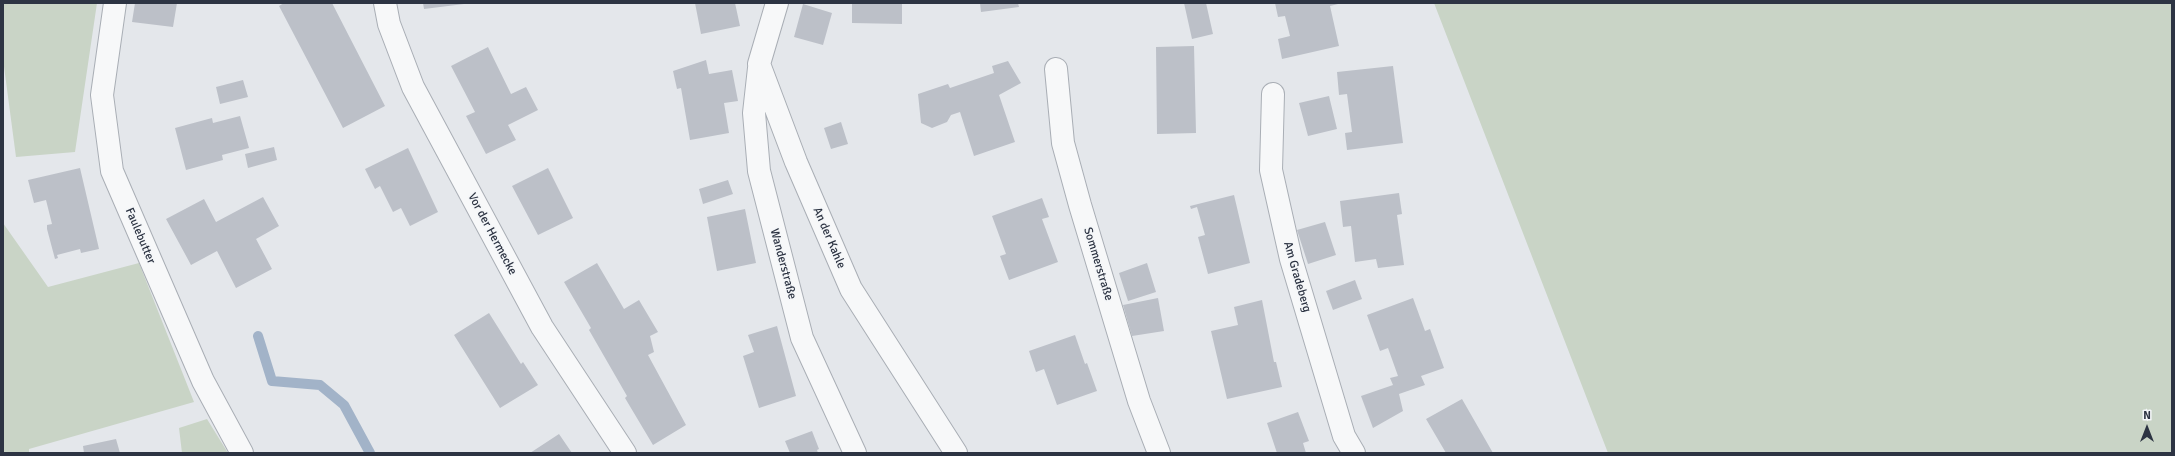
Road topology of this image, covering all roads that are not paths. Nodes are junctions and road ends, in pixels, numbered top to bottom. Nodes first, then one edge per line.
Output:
1 (115, 3) edge
2 (385, 3) edge
3 (776, 3) edge
4 (759, 64) junction
5 (1056, 70) dead end
6 (1273, 94) dead end
7 (242, 453) edge
8 (625, 453) edge
9 (855, 453) edge
10 (956, 453) edge
11 (1159, 453) edge
12 (1354, 453) edge

1 - 7 street, Faulebutter
2 - 8 street, Vor der Hermecke
3 - 4 street
4 - 9 street, Wanderstraße
4 - 10 street, An der Kahle
5 - 11 street, Sommerstraße
6 - 12 street, Am Gradeberg

